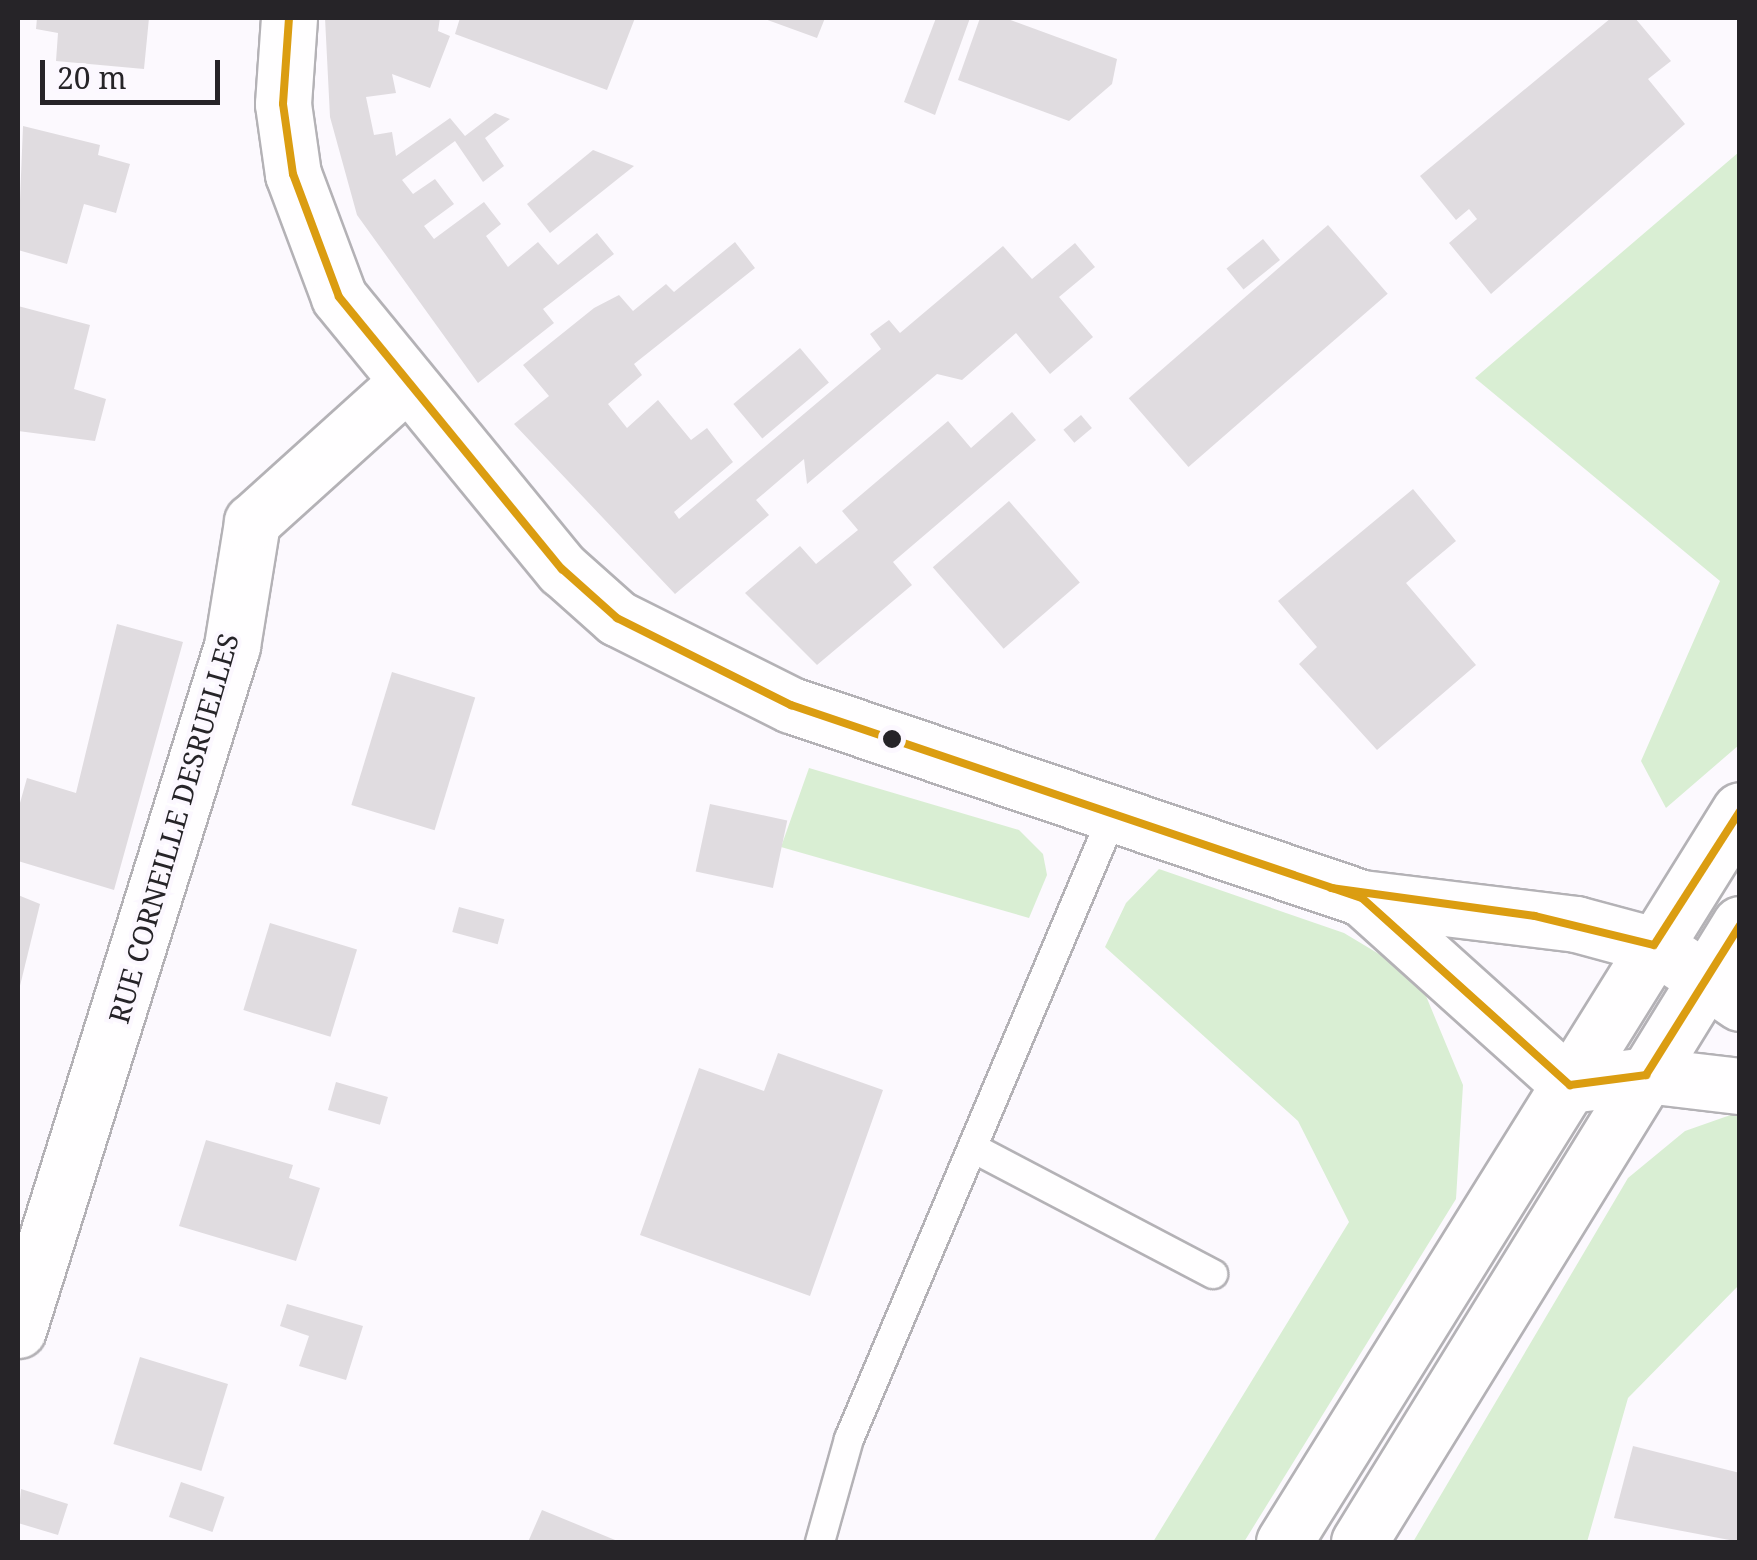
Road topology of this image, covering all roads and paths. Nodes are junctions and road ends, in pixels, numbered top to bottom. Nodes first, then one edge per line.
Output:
1 (289, 18) edge
2 (406, 382) junction
3 (1740, 810) edge
4 (1113, 815) junction
5 (1362, 898) junction
6 (1740, 924) edge
7 (1654, 946) junction
8 (1722, 991) edge
9 (1646, 1075) junction
10 (1570, 1085) junction
11 (1740, 1086) edge
12 (976, 1149) junction
13 (1214, 1274) dead end
14 (18, 1330) edge
15 (820, 1542) edge
16 (1284, 1542) edge
17 (1359, 1542) edge

1 - 2 street
2 - 4 street
2 - 14 street, RUE CORNEILLE DESRUELLES
3 - 7 street
4 - 5 street
4 - 12 lane
5 - 7 street
5 - 10 street
6 - 8 street
7 - 8 street
7 - 10 street
8 - 9 street
9 - 10 street
9 - 11 street
9 - 17 street
10 - 16 street
12 - 13 lane
12 - 15 lane

